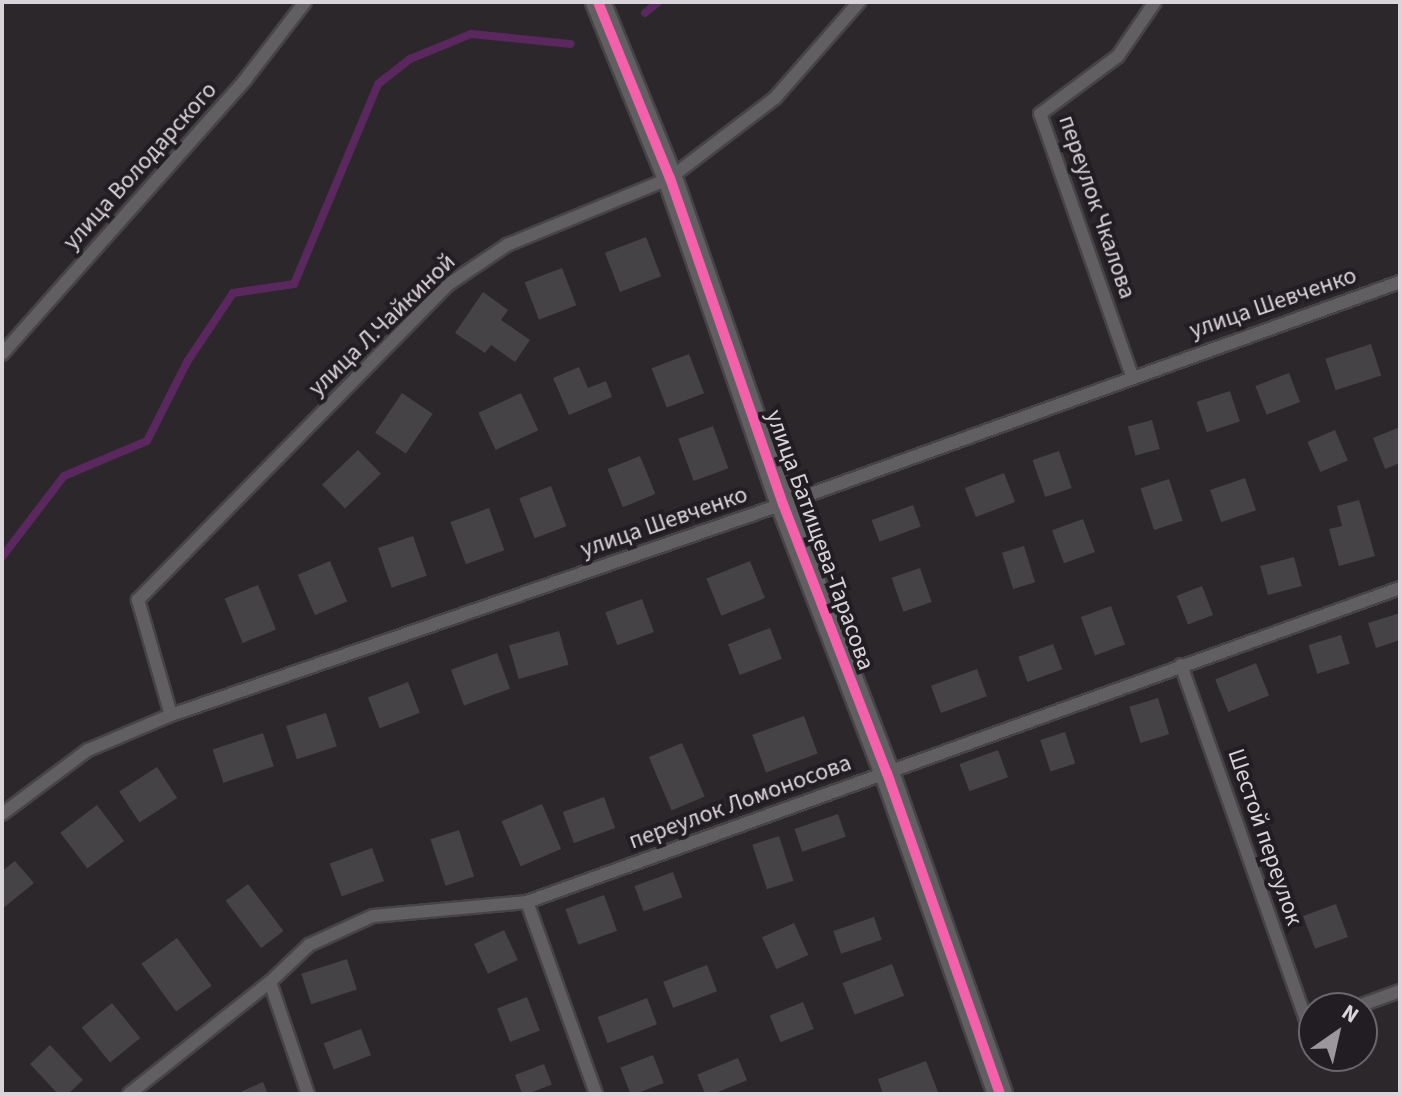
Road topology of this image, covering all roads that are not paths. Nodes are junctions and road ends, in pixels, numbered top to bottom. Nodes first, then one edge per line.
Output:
1 (305, 2) edge
2 (598, 2) edge
3 (859, 2) edge
4 (1155, 2) edge
5 (670, 178) junction
6 (1400, 282) edge
7 (2, 354) edge
8 (1132, 376) junction
9 (783, 504) junction
10 (1400, 588) edge
11 (1181, 665) junction
12 (171, 715) junction
13 (887, 773) junction
14 (2, 814) edge
15 (527, 902) junction
16 (270, 982) junction
17 (1300, 992) edge
18 (1399, 993) edge
19 (1378, 1000) edge
20 (129, 1094) edge
21 (308, 1094) edge
22 (596, 1094) edge
23 (1000, 1094) edge

1 - 7 lane, улица Володарского
2 - 5 street, улица Батищева-Тарасова
3 - 5 lane, улица Л.Чайкиной
4 - 8 lane, переулок Чкалова
5 - 9 street, улица Батищева-Тарасова
5 - 12 lane, улица Л.Чайкиной
6 - 8 lane, улица Шевченко
8 - 9 lane, улица Шевченко
9 - 12 lane, улица Шевченко
9 - 13 street, улица Батищева-Тарасова
10 - 11 lane, переулок Ломоносова
11 - 13 lane, переулок Ломоносова
11 - 17 lane, Шестой переулок
12 - 14 lane, улица Шевченко
13 - 15 lane, переулок Ломоносова
13 - 23 street, улица Батищева-Тарасова
15 - 16 lane, переулок Ломоносова
15 - 22 lane
16 - 20 lane, переулок Ломоносова
16 - 21 lane
18 - 19 lane

